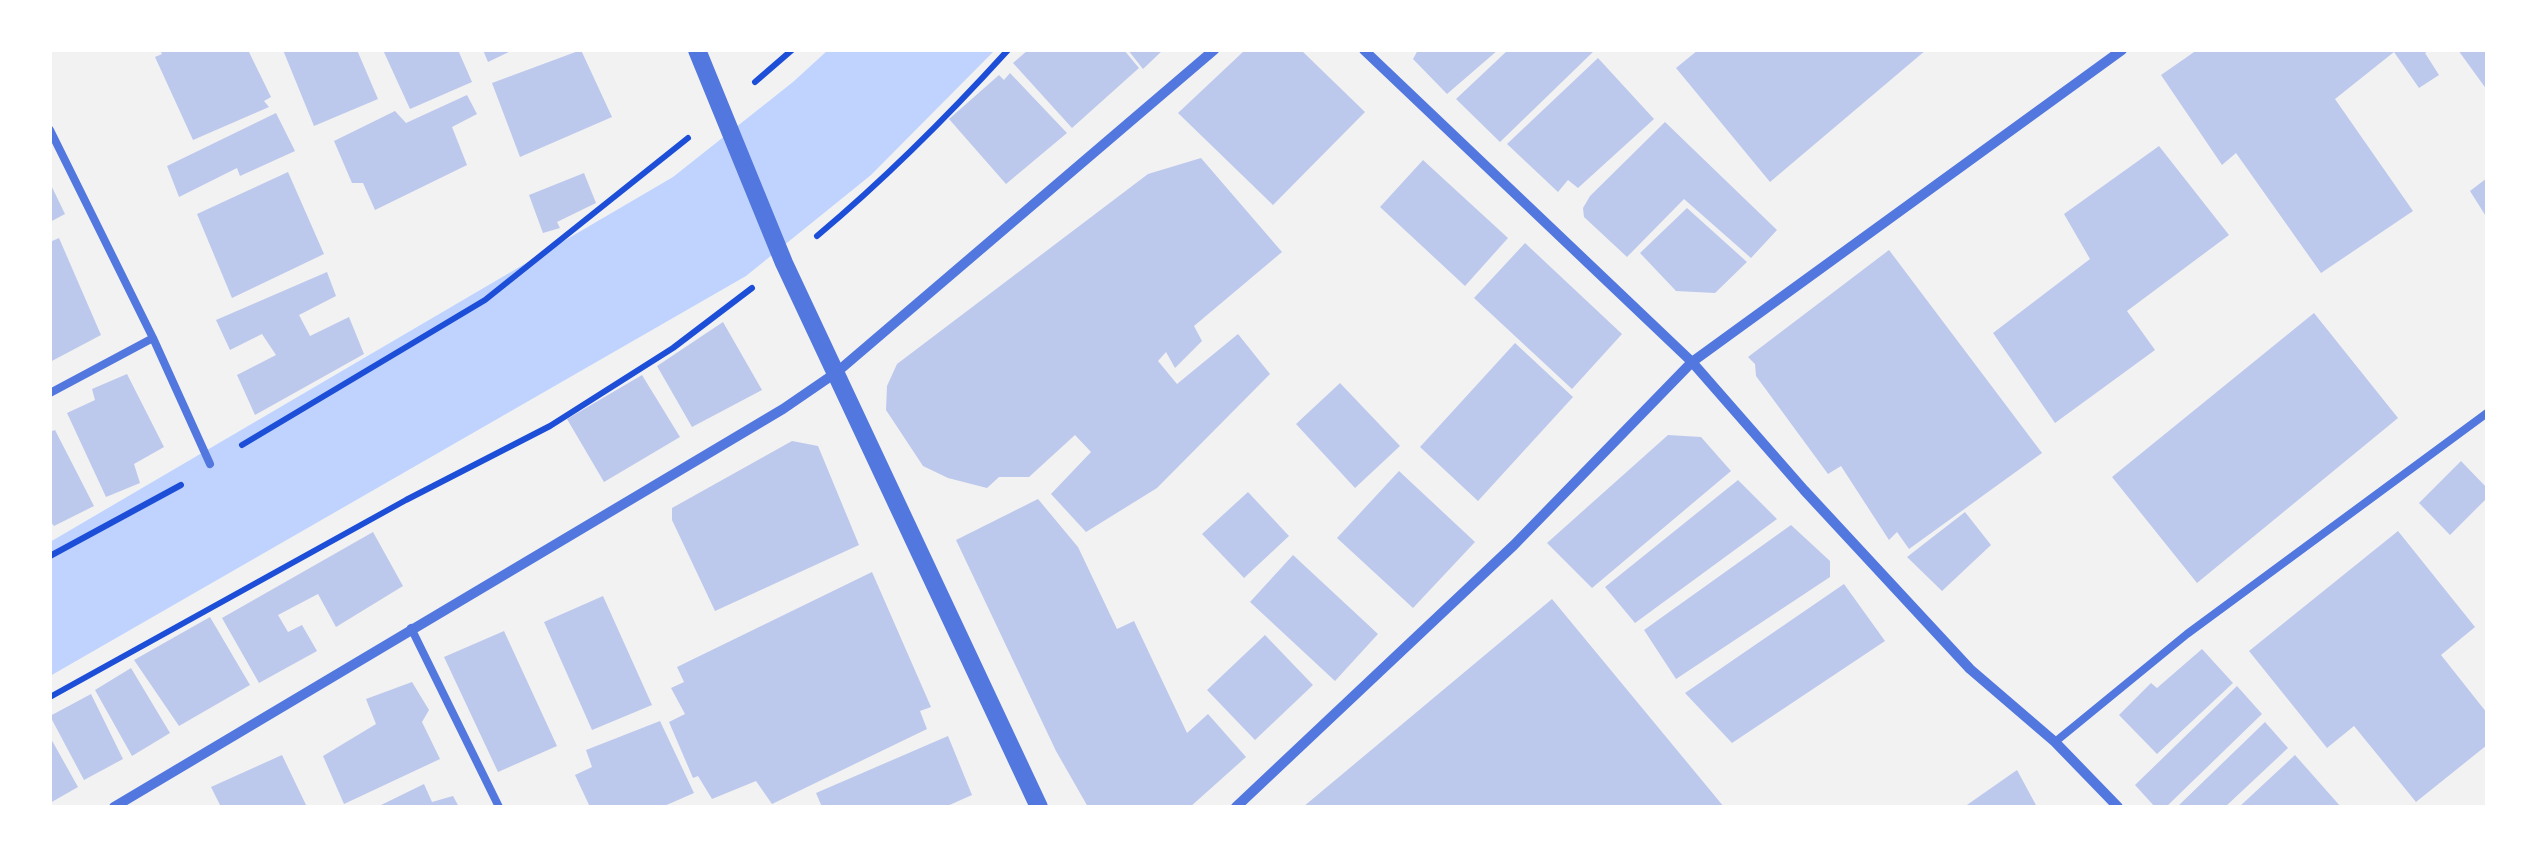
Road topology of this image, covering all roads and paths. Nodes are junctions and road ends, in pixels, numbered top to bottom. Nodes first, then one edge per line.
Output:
1 (697, 50) edge
2 (1008, 50) edge
3 (1214, 50) edge
4 (1364, 50) edge
5 (2122, 50) edge
6 (50, 130) edge
7 (656, 166) dead end
8 (783, 258) junction
9 (153, 338) junction
10 (1692, 362) junction
11 (837, 372) junction
12 (50, 393) edge
13 (2487, 413) edge
14 (210, 464) junction
15 (50, 556) edge
16 (411, 628) junction
17 (50, 697) edge
18 (2054, 742) junction
19 (114, 807) edge
20 (499, 807) edge
21 (1039, 807) edge
22 (1236, 807) edge
23 (2118, 807) edge

1 - 8 street
2 - 8 path
3 - 11 street
4 - 10 street
5 - 10 street
6 - 9 lane
7 - 14 path
8 - 11 street
8 - 17 path
9 - 12 lane
9 - 14 lane
10 - 18 street
10 - 22 street
11 - 16 street
11 - 21 street
13 - 18 lane
14 - 15 path
16 - 19 street
16 - 20 lane
18 - 23 street

